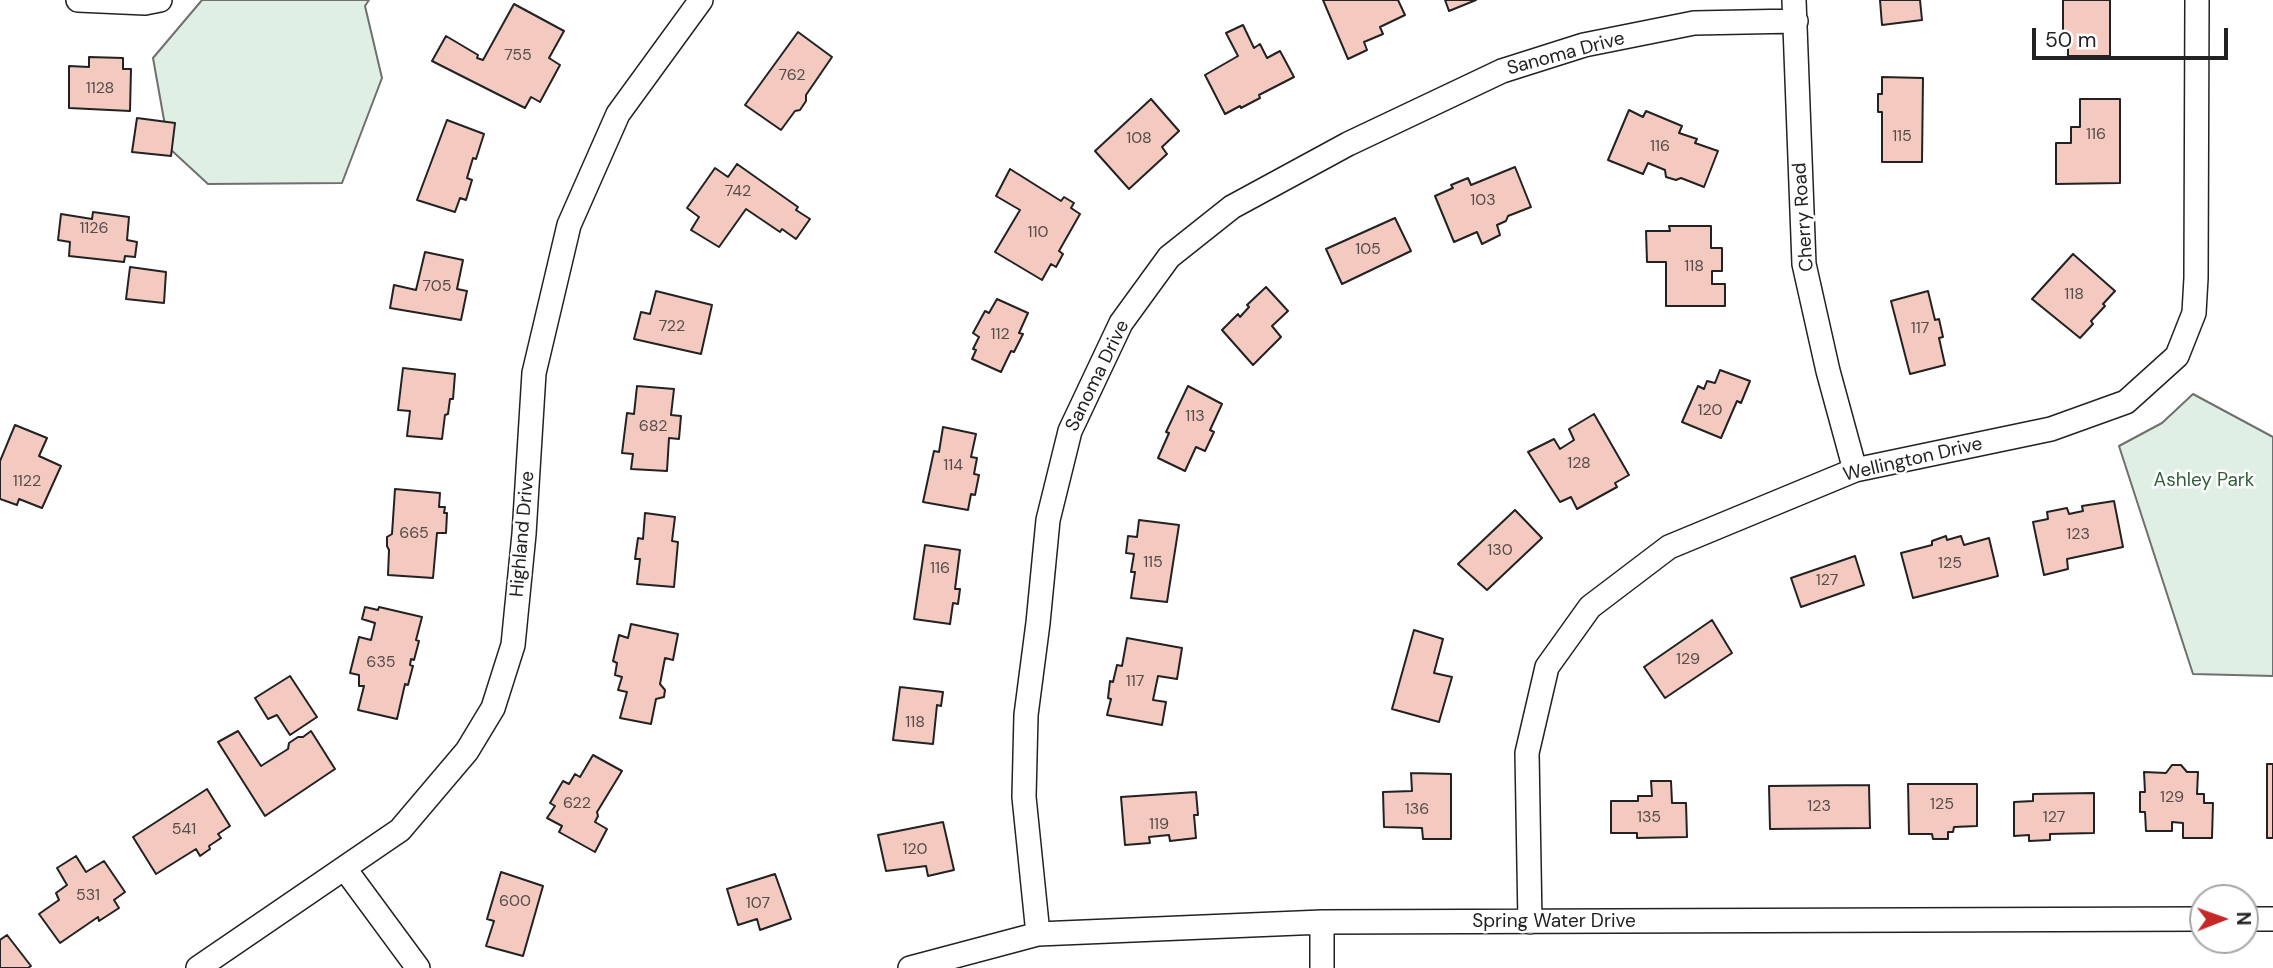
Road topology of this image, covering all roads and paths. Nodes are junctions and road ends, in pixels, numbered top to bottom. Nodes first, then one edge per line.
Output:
1 (78, 0) edge
2 (160, 0) edge
3 (701, 0) edge
4 (2197, 0) edge
5 (1795, 10) edge
6 (1855, 470) junction
7 (345, 869) junction
8 (2189, 919) edge
9 (1322, 922) junction
10 (1530, 922) junction
11 (1038, 934) junction
12 (198, 968) edge
13 (418, 968) edge
14 (910, 968) edge
15 (1322, 968) edge

1 - 2 street
3 - 7 street, Highland Drive
4 - 6 street, Wellington Drive
5 - 6 street, Cherry Road
5 - 11 street, Sanoma Drive
6 - 10 street, Wellington Drive
7 - 12 street, Highland Drive
7 - 13 street
8 - 10 street, Spring Water Drive
9 - 10 street, Spring Water Drive
9 - 11 street, Spring Water Drive
9 - 15 street
11 - 14 street, Spring Water Drive

